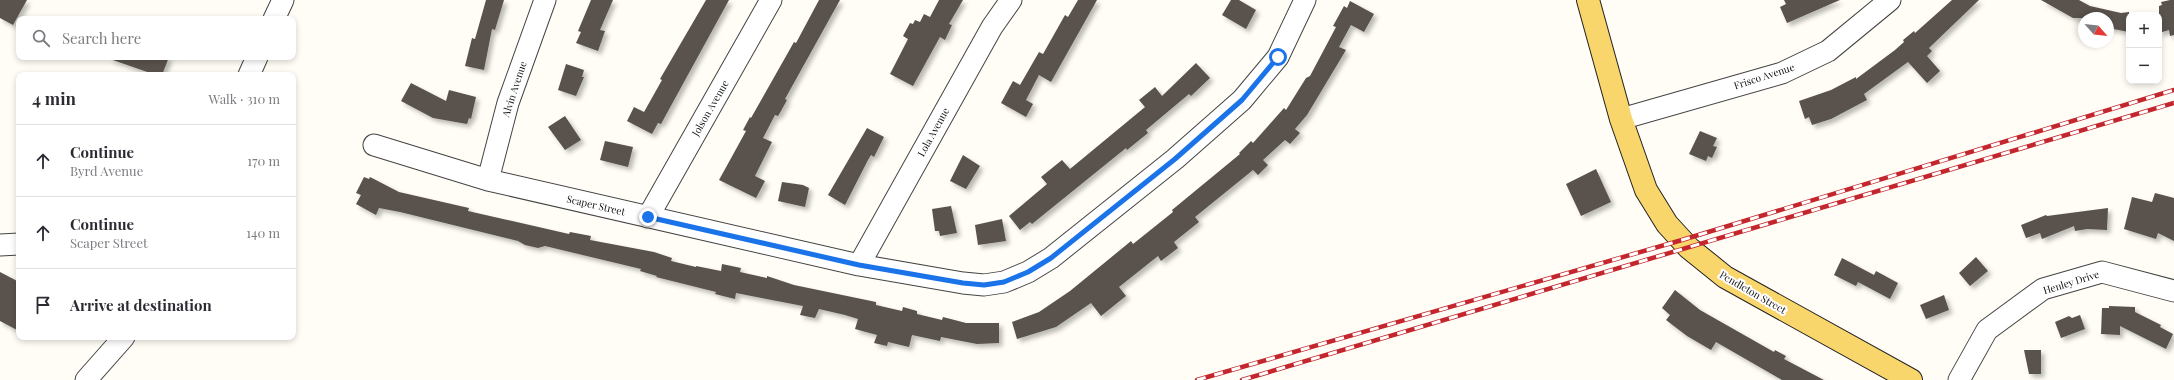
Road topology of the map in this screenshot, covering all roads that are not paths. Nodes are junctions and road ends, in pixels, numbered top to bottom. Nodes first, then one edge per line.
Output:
1 (283, 0) edge
2 (545, 0) edge
3 (771, 0) edge
4 (1011, 0) edge
5 (1305, 0) edge
6 (1588, 0) edge
7 (1890, 0) edge
8 (275, 16) edge
9 (256, 60) edge
10 (250, 72) edge
11 (1621, 119) junction
12 (374, 145) dead end
13 (488, 180) junction
14 (648, 217) junction
15 (16, 244) edge
16 (0, 245) edge
17 (859, 265) junction
18 (2174, 291) edge
19 (121, 340) edge
20 (86, 380) edge
21 (1911, 380) edge
22 (1959, 380) edge

1 - 8 street
2 - 13 street, Alvin Avenue
3 - 14 street, Jolson Avenue
4 - 17 street, Lola Avenue
5 - 17 street, Scaper Street
6 - 11 main road, Pendleton Street
7 - 11 street, Frisco Avenue
9 - 10 street
11 - 21 main road, Pendleton Street
12 - 13 street, Scaper Street
13 - 14 street, Scaper Street
14 - 17 street, Scaper Street
15 - 16 street
18 - 22 street, Henley Drive
19 - 20 street

